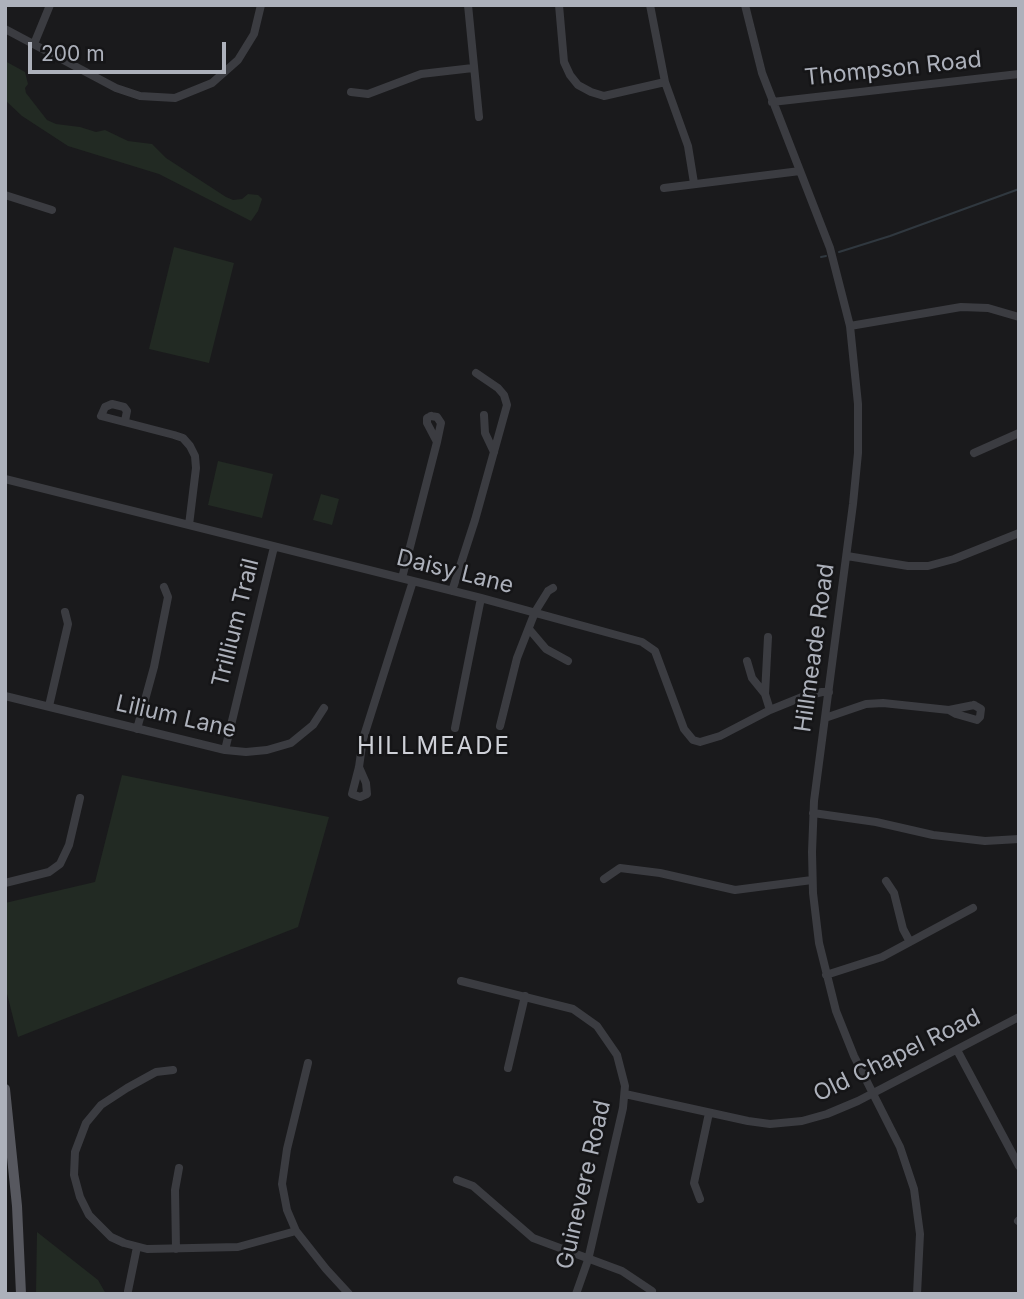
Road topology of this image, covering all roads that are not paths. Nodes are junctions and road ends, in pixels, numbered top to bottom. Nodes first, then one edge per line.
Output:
1 (50, 5) edge
2 (261, 5) edge
3 (468, 5) edge
4 (559, 5) edge
5 (650, 5) edge
6 (745, 5) edge
7 (5, 29) edge
8 (34, 44) junction
9 (473, 68) junction
10 (1019, 74) edge
11 (665, 82) junction
12 (351, 92) dead end
13 (772, 102) junction
14 (479, 117) dead end
15 (800, 171) junction
16 (694, 183) junction
17 (664, 188) dead end
18 (5, 195) edge
19 (52, 210) dead end
20 (1019, 317) edge
21 (850, 326) junction
22 (476, 373) dead end
23 (484, 415) dead end
24 (125, 421) dead end
25 (499, 430) junction
26 (485, 433) junction
27 (1019, 433) edge
28 (438, 442) dead end
29 (494, 452) junction
30 (974, 453) dead end
31 (5, 479) edge
32 (189, 525) junction
33 (1019, 533) edge
34 (274, 547) junction
35 (847, 556) junction
36 (402, 578) junction
37 (413, 581) junction
38 (164, 587) dead end
39 (553, 588) dead end
40 (452, 591) junction
41 (481, 598) junction
42 (65, 612) dead end
43 (535, 612) junction
44 (528, 629) junction
45 (768, 637) dead end
46 (747, 661) dead end
47 (568, 662) dead end
48 (829, 692) junction
49 (765, 694) junction
50 (5, 696) edge
51 (49, 706) junction
52 (324, 708) dead end
53 (770, 710) junction
54 (949, 710) dead end
55 (825, 718) junction
56 (500, 726) dead end
57 (455, 728) dead end
58 (137, 729) junction
59 (225, 750) junction
60 (359, 767) dead end
61 (80, 798) dead end
62 (813, 813) junction
63 (1019, 839) edge
64 (604, 879) dead end
65 (812, 880) junction
66 (886, 881) dead end
67 (5, 883) edge
68 (973, 908) dead end
69 (910, 942) junction
70 (826, 975) junction
71 (461, 981) dead end
72 (525, 996) junction
73 (1019, 1017) edge
74 (957, 1050) junction
75 (308, 1063) dead end
76 (508, 1068) dead end
77 (173, 1070) dead end
78 (5, 1088) edge
79 (872, 1093) junction
80 (625, 1094) junction
81 (709, 1112) junction
82 (1019, 1166) edge
83 (179, 1168) dead end
84 (457, 1180) dead end
85 (700, 1199) dead end
86 (296, 1231) junction
87 (137, 1247) junction
88 (176, 1249) junction
89 (588, 1260) junction
90 (128, 1291) dead end
91 (652, 1291) dead end
92 (21, 1294) edge
93 (349, 1294) edge
94 (576, 1294) edge
95 (917, 1294) edge

1 - 8 street
2 - 8 street
3 - 9 street
4 - 11 street
5 - 11 street
6 - 13 street, Hillmeade Road
7 - 8 street
9 - 12 street
9 - 14 street
10 - 13 street, Thompson Road
11 - 16 street
13 - 15 street, Hillmeade Road
15 - 16 street
15 - 21 street, Hillmeade Road
16 - 17 street
18 - 19 street
20 - 21 street
21 - 35 street, Hillmeade Road
22 - 25 street
23 - 26 street
24 - 32 street
25 - 26 street
25 - 29 street
26 - 29 street
27 - 30 street
28 - 36 street
29 - 40 street
31 - 32 street, Daisy Lane
32 - 34 street, Daisy Lane
33 - 35 street
34 - 36 street, Daisy Lane
34 - 59 street, Trillium Trail
35 - 48 street, Hillmeade Road
36 - 37 street, Daisy Lane
37 - 40 street, Daisy Lane
37 - 60 street
38 - 58 street
39 - 43 street
40 - 41 street, Daisy Lane
41 - 43 street, Daisy Lane
41 - 57 street
42 - 51 street
43 - 44 street
43 - 53 street, Daisy Lane
44 - 47 street
44 - 56 street
45 - 49 street
46 - 49 street
48 - 53 street, Daisy Lane
48 - 55 street, Hillmeade Road
49 - 53 street
50 - 51 street, Lilium Lane
51 - 58 street, Lilium Lane
52 - 59 street, Lilium Lane
54 - 55 street
55 - 62 street, Hillmeade Road
58 - 59 street, Lilium Lane
61 - 67 street
62 - 63 street
62 - 65 street, Hillmeade Road
64 - 65 street
65 - 70 street, Hillmeade Road
66 - 69 street
68 - 69 street
69 - 70 street
70 - 79 street, Hillmeade Road
71 - 72 street, Guinevere Road
72 - 76 street
72 - 80 street, Guinevere Road
73 - 74 street, Old Chapel Road
74 - 79 street, Old Chapel Road
74 - 82 street
75 - 86 street
77 - 87 street
78 - 92 main road
79 - 81 street, Old Chapel Road
79 - 95 street, Hillmeade Road
80 - 81 street, Old Chapel Road
80 - 89 street, Guinevere Road
81 - 85 street
83 - 88 street
84 - 89 street
86 - 88 street
86 - 93 street
87 - 88 street
87 - 90 street
89 - 91 street
89 - 94 street, Guinevere Road

